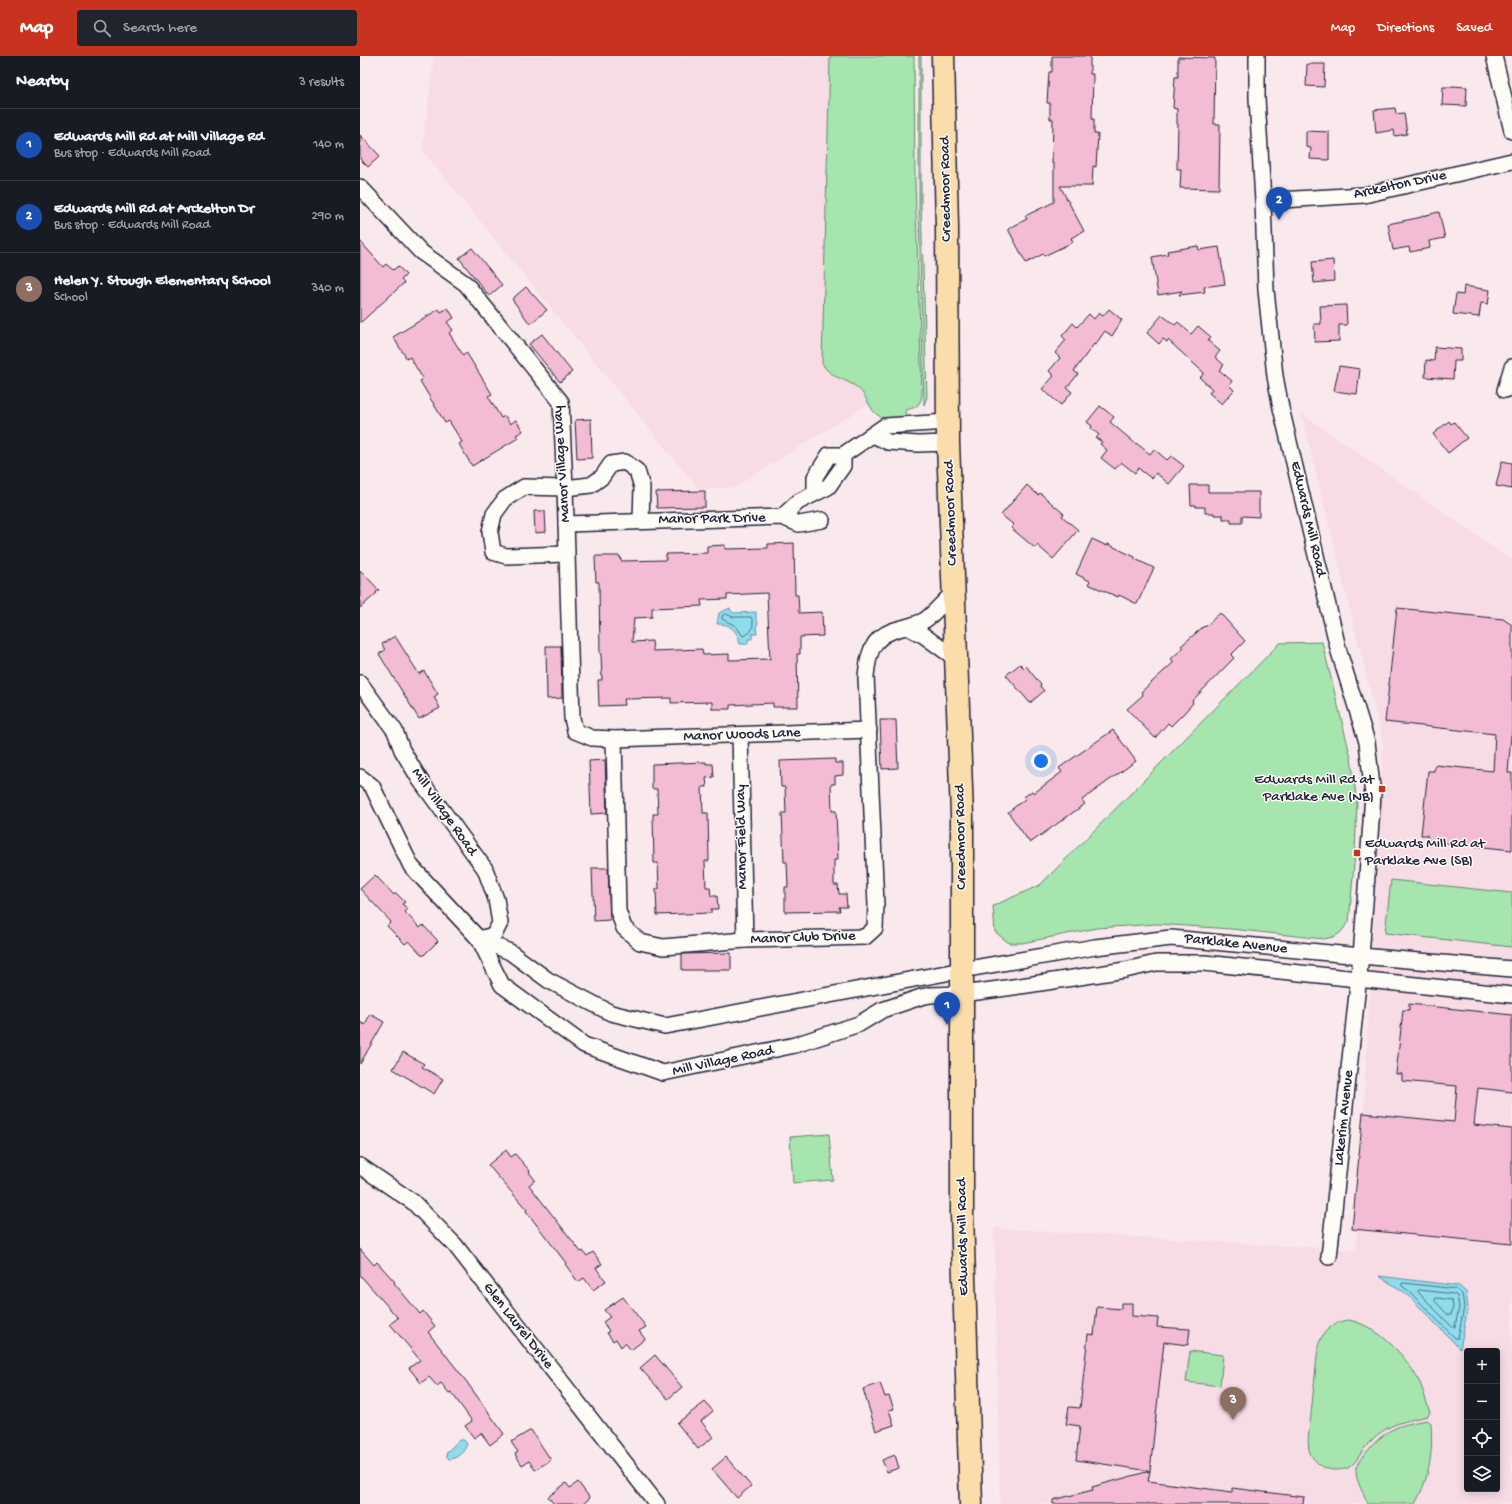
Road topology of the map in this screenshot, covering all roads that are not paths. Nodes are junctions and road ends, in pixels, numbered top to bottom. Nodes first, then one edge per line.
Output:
1 (943, 56) edge
2 (1257, 56) edge
3 (1494, 56) edge
4 (1512, 131) edge
5 (1512, 161) edge
6 (360, 187) edge
7 (1263, 201) junction
8 (1512, 367) edge
9 (1505, 390) dead end
10 (948, 422) junction
11 (873, 435) junction
12 (948, 443) junction
13 (565, 488) junction
14 (782, 517) junction
15 (822, 520) dead end
16 (641, 521) junction
17 (566, 524) junction
18 (566, 554) junction
19 (954, 592) junction
20 (907, 627) junction
21 (956, 659) junction
22 (360, 683) edge
23 (869, 730) junction
24 (740, 735) junction
25 (614, 739) junction
26 (360, 777) edge
27 (479, 939) junction
28 (745, 940) junction
29 (1361, 956) junction
30 (1512, 969) edge
31 (962, 970) junction
32 (1359, 978) junction
33 (963, 994) junction
34 (1512, 995) edge
35 (360, 1166) edge
36 (1329, 1257) dead end
37 (657, 1504) edge
38 (971, 1504) edge

1 - 10 main road, Creedmoor Road
2 - 7 street, Edwards Mill Road
3 - 4 street
5 - 7 street, Arckelton Drive
6 - 13 street, Manor Village Way
7 - 29 street, Edwards Mill Road
8 - 9 street
10 - 11 street, Manor Park Drive
10 - 12 main road, Creedmoor Road
11 - 12 street
11 - 14 street, Manor Park Drive
12 - 19 main road, Creedmoor Road
13 - 16 street, Manor Park Drive
13 - 17 street, Manor Village Way
13 - 18 street, Manor Park Drive
14 - 15 street, Manor Park Drive
14 - 16 street, Manor Park Drive
16 - 17 street, Manor Park Drive
17 - 18 street, Manor Village Way
18 - 25 street, Manor Village Way
19 - 20 street, Manor Club Drive
19 - 21 main road, Creedmoor Road
20 - 21 street
20 - 23 street, Manor Club Drive
21 - 31 main road, Creedmoor Road
22 - 27 street, Mill Village Road
23 - 24 street, Manor Woods Lane
23 - 28 street, Manor Club Drive
24 - 25 street, Manor Woods Lane
24 - 28 street, Manor Field Way
25 - 28 street, Manor Club Drive
26 - 27 street, Mill Village Road
27 - 31 street, Mill Village Road
27 - 33 street, Mill Village Road
29 - 30 street, Parklake Avenue
29 - 31 street, Parklake Avenue
29 - 32 street, Edwards Mill Road
31 - 33 main road, Edwards Mill Road
32 - 33 street, Parklake Avenue
32 - 34 street, Parklake Avenue
32 - 36 street, Lakerim Avenue
33 - 38 main road, Edwards Mill Road
35 - 37 street, Glen Laurel Drive

